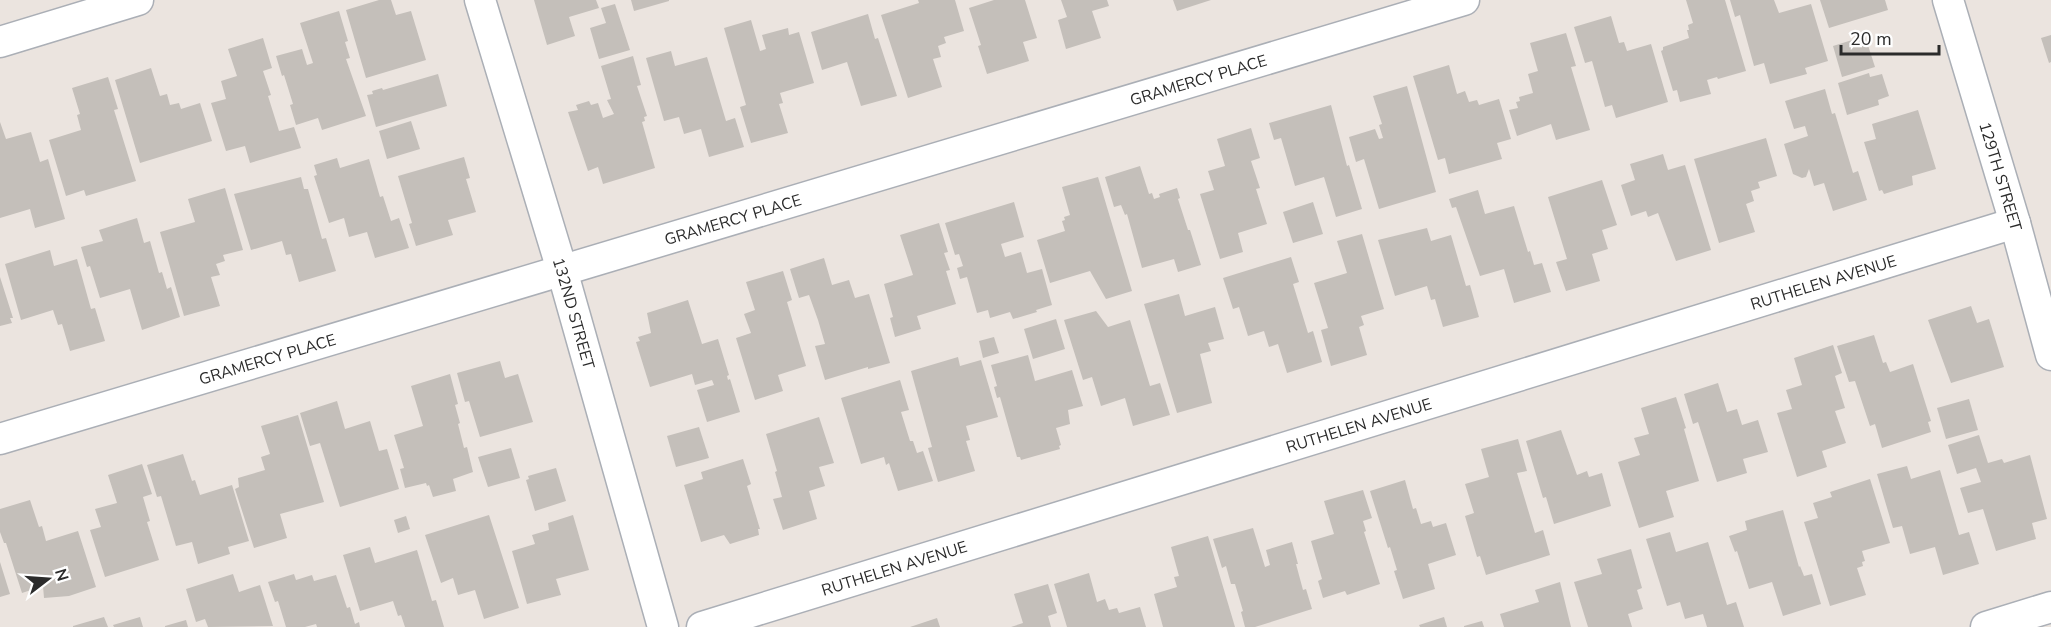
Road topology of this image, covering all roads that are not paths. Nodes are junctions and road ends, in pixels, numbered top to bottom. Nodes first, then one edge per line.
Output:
1 (138, 0) edge
2 (480, 0) edge
3 (1464, 0) edge
4 (1948, 0) edge
5 (0, 42) edge
6 (2015, 223) junction
7 (562, 270) junction
8 (2051, 356) edge
9 (0, 439) edge
10 (2051, 607) edge
11 (663, 627) edge
12 (702, 627) edge
13 (1986, 627) edge

1 - 5 street
2 - 7 street, 132ND STREET
3 - 7 street, GRAMERCY PLACE
4 - 6 street, 129TH STREET
6 - 8 street, 129TH STREET
6 - 12 street, RUTHELEN AVENUE
7 - 9 street, GRAMERCY PLACE
7 - 11 street, 132ND STREET
10 - 13 street

